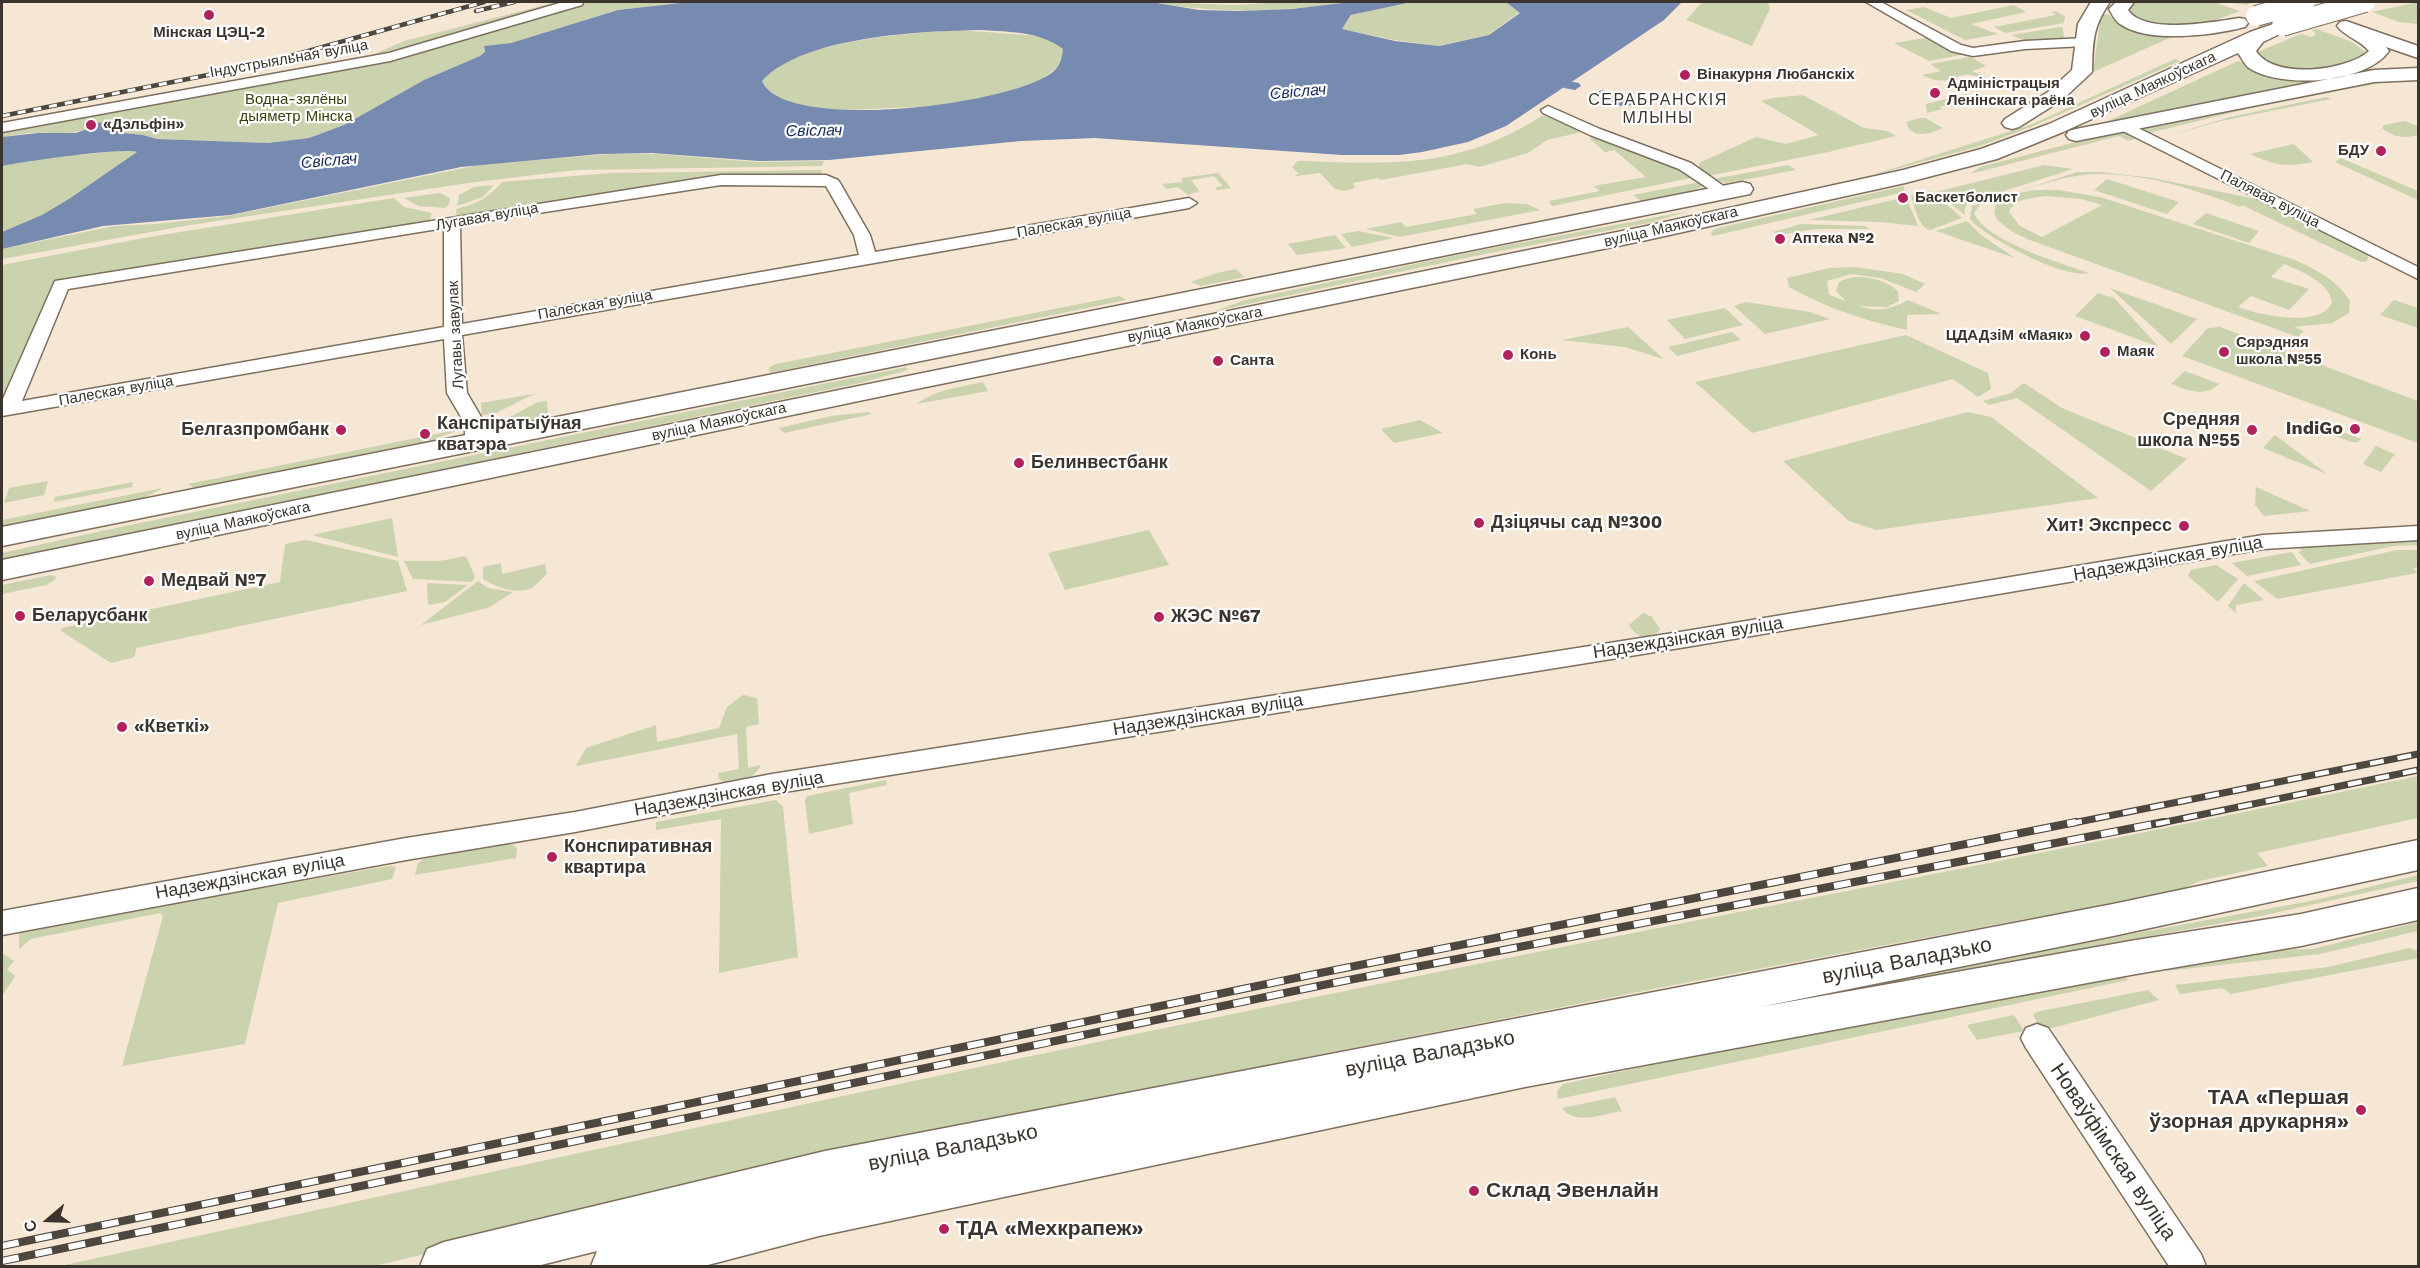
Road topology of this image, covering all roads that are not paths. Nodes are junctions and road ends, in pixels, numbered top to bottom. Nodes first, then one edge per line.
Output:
1 (577, 2) edge
2 (1872, 2) edge
3 (2101, 2) edge
4 (2126, 2) edge
5 (2278, 2) edge
6 (2305, 2) edge
7 (2311, 2) edge
8 (2366, 2) edge
9 (2248, 19) junction
10 (2346, 20) junction
11 (2413, 35) edge
12 (2257, 36) junction
13 (2085, 42) junction
14 (2185, 46) dead end
15 (2418, 52) edge
16 (2418, 74) edge
17 (2089, 90) dead end
18 (1548, 110) dead end
19 (2122, 125) junction
20 (2, 128) edge
21 (1989, 154) junction
22 (1882, 160) dead end
23 (1822, 173) dead end
24 (1724, 192) junction
25 (1812, 196) junction
26 (1189, 203) dead end
27 (452, 223) junction
28 (868, 257) junction
29 (2418, 274) edge
30 (1049, 326) junction
31 (453, 330) junction
32 (1063, 351) junction
33 (5, 410) edge
34 (476, 443) junction
35 (2418, 533) edge
36 (2, 537) edge
37 (2, 570) edge
38 (2418, 855) edge
39 (2418, 904) edge
40 (2, 922) edge
41 (2037, 1038) dead end
42 (444, 1266) edge
43 (615, 1266) edge
44 (2189, 1266) edge

1 - 20 street, Індустрыяльная вуліца
2 - 13 street
3 - 13 main road
4 - 9 main road
5 - 10 main road
6 - 9 main road, вуліца Маякоўскага, bridge
7 - 10 main road
8 - 12 main road, вуліца Маякоўскага, bridge
9 - 14 main road, вуліца Маякоўскага
10 - 11 main road
10 - 12 main road
10 - 15 main road
12 - 21 main road, вуліца Маякоўскага
13 - 17 main road, вуліца Маякоўскага
16 - 19 main road
18 - 24 street
19 - 21 main road
19 - 29 street, Палявая вуліца
21 - 25 main road, вуліца Маякоўскага
22 - 23 main road
24 - 25 main road, вуліца Маякоўскага
24 - 30 main road, вуліца Маякоўскага
25 - 32 main road, вуліца Маякоўскага
26 - 28 street, Палеская вуліца
27 - 28 street, Лугавая вуліца
27 - 31 street, Лугавы завулак
27 - 33 street, Лугавая вуліца
28 - 31 street, Палеская вуліца
30 - 32 main road
30 - 34 main road, вуліца Маякоўскага
31 - 33 street, Палеская вуліца
31 - 34 street, Лугавы завулак
32 - 37 main road, вуліца Маякоўскага
34 - 36 main road, вуліца Маякоўскага
35 - 40 street, Надзеждзінская вуліца
38 - 42 main road, вуліца Валадзько
39 - 43 main road, вуліца Валадзько
41 - 44 street, Новаўфімская вуліца

